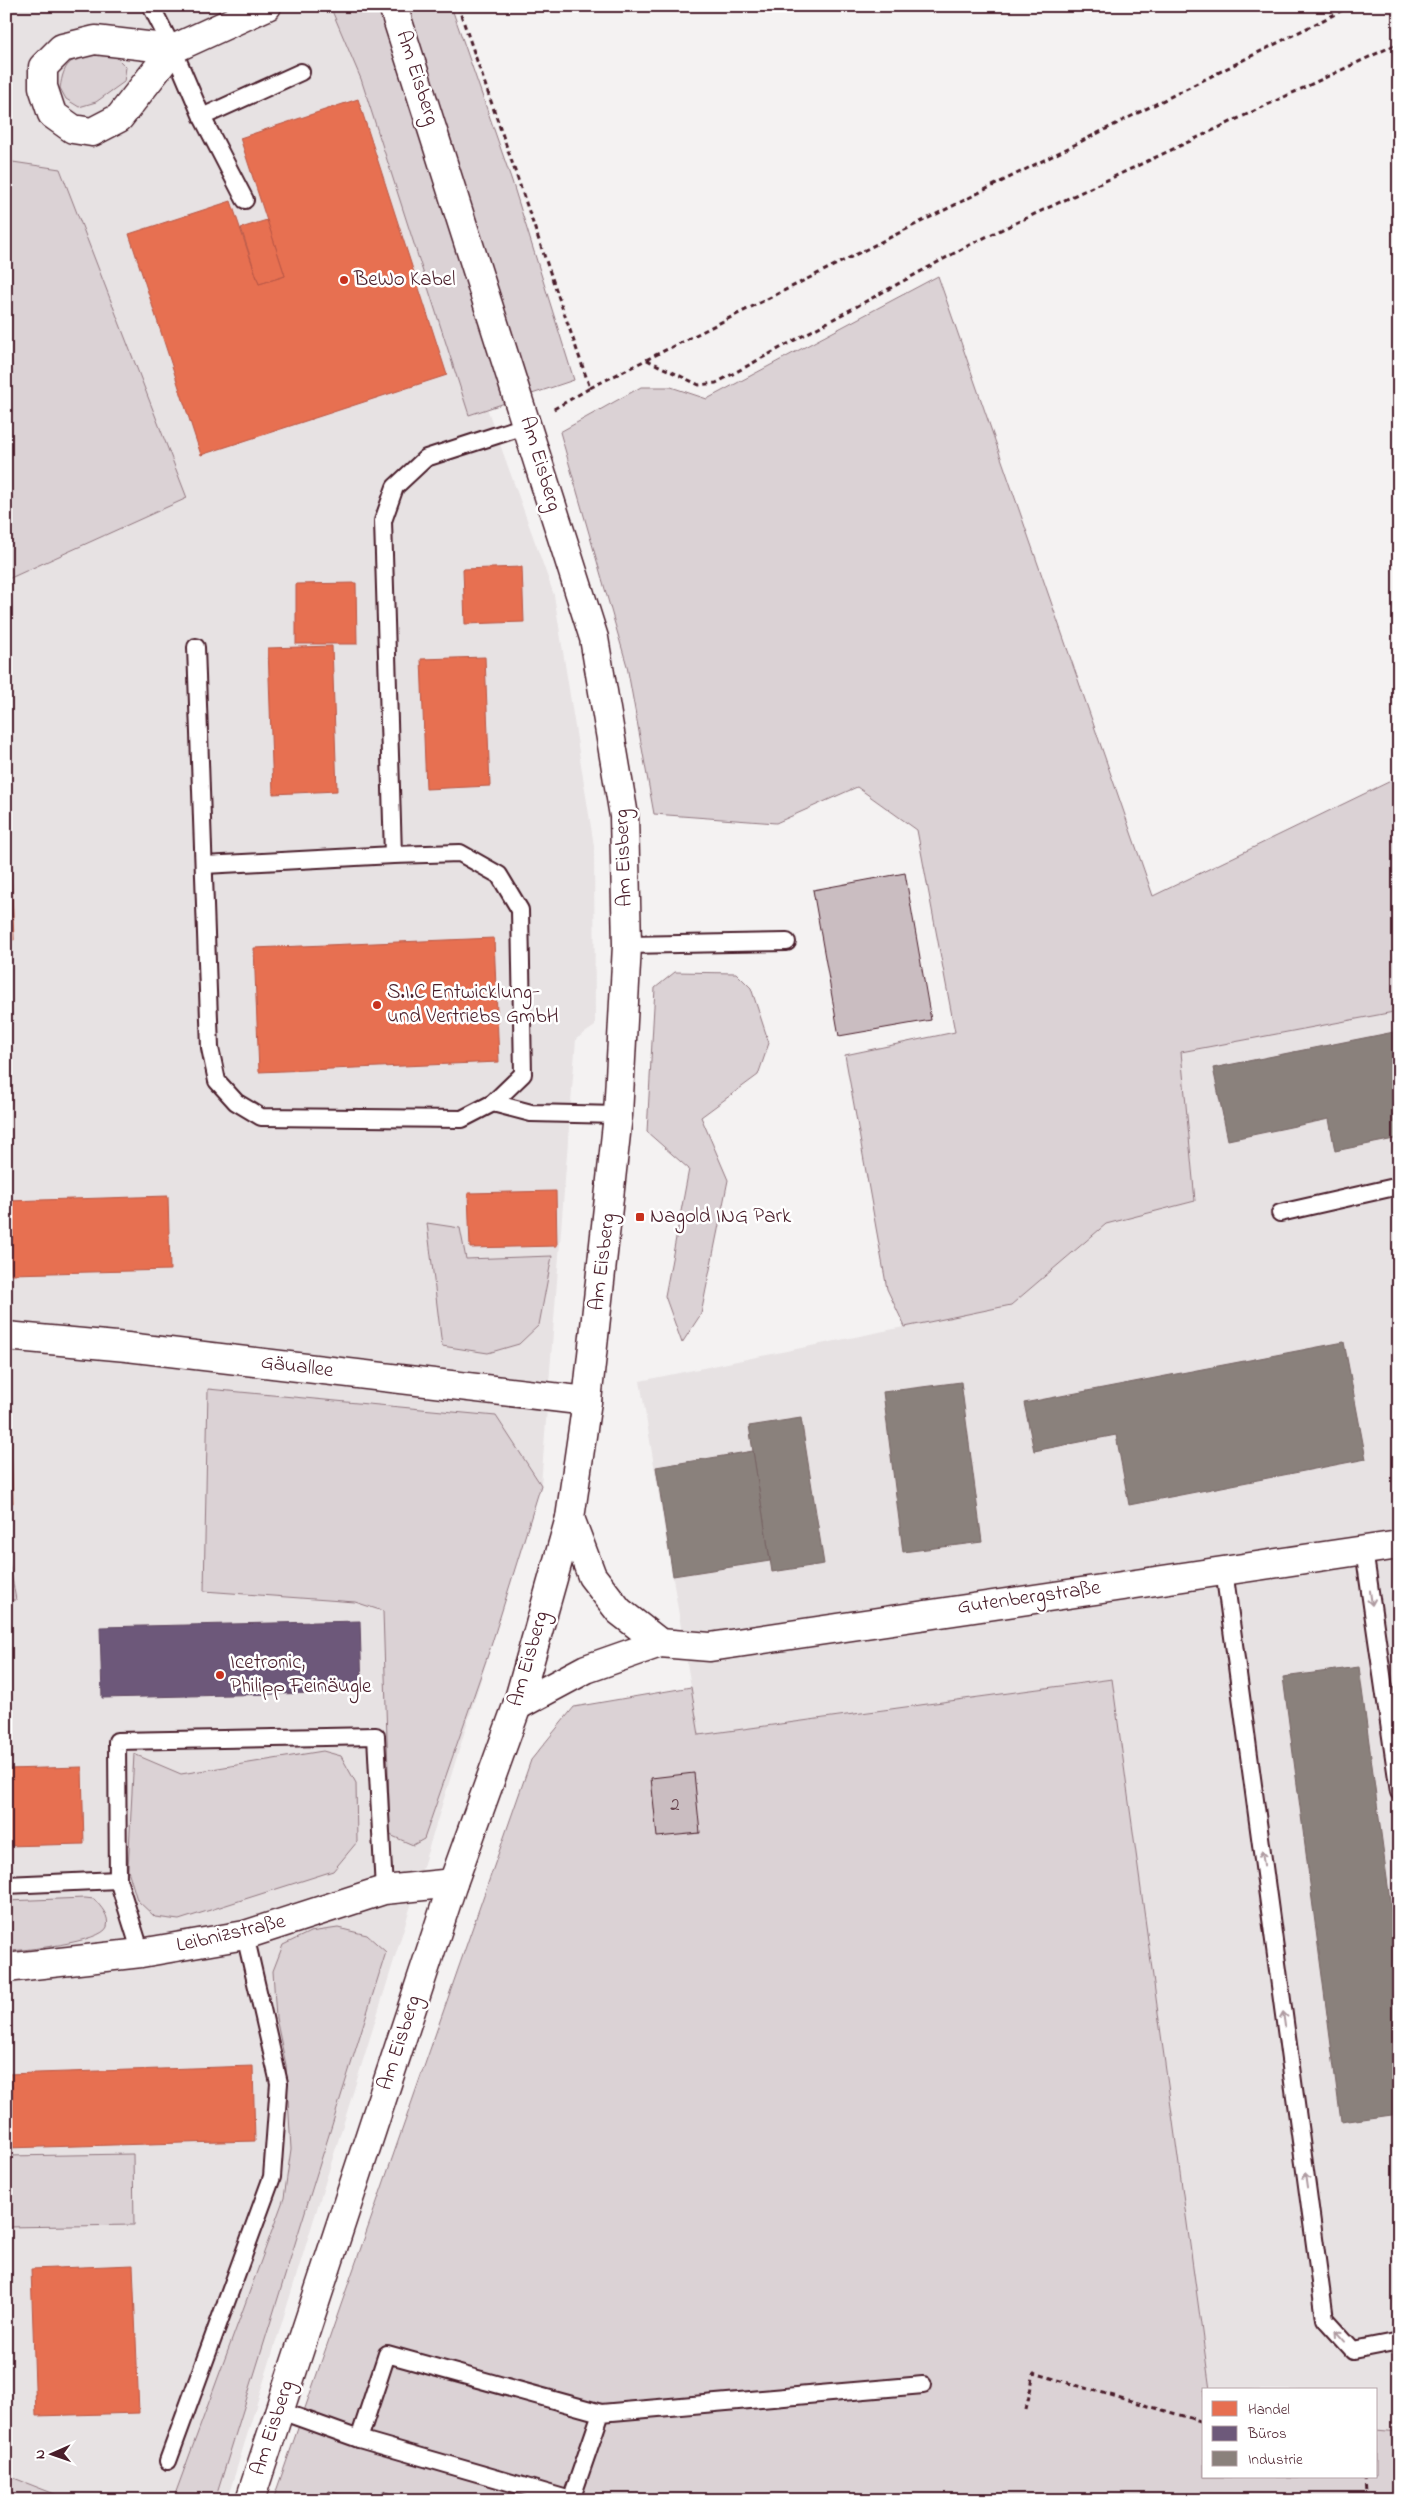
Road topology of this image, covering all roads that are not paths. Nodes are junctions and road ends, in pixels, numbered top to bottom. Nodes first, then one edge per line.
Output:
1 (150, 6) edge
2 (267, 6) edge
3 (394, 6) edge
4 (173, 49) junction
5 (301, 72) dead end
6 (202, 117) junction
7 (245, 200) dead end
8 (528, 424) junction
9 (196, 647) dead end
10 (393, 855) junction
11 (204, 864) junction
12 (787, 942) dead end
13 (627, 945) junction
14 (494, 1104) junction
15 (618, 1115) junction
16 (1399, 1186) edge
17 (1280, 1213) dead end
18 (6, 1336) edge
19 (586, 1401) junction
20 (570, 1518) junction
21 (1399, 1545) edge
22 (1364, 1550) junction
23 (1224, 1570) junction
24 (660, 1643) junction
25 (517, 1706) junction
26 (1399, 1792) edge
27 (118, 1880) junction
28 (453, 1883) junction
29 (6, 1885) edge
30 (384, 1890) junction
31 (245, 1935) junction
32 (142, 1953) junction
33 (6, 1968) edge
34 (1399, 2341) edge
35 (923, 2386) dead end
36 (278, 2410) junction
37 (601, 2413) junction
38 (358, 2439) junction
39 (168, 2460) dead end
40 (250, 2500) edge

1 - 4 lane
2 - 4 street
3 - 8 street, Am Eisberg
4 - 4 street
4 - 6 lane
5 - 6 lane
6 - 7 lane
8 - 10 lane
8 - 13 street, Am Eisberg
9 - 11 lane
10 - 11 lane
10 - 14 lane
11 - 14 lane
12 - 13 lane
13 - 15 street, Am Eisberg
14 - 15 lane
15 - 19 street, Am Eisberg
16 - 17 lane
18 - 19 street, Gäuallee
19 - 20 street, Am Eisberg
20 - 24 street
20 - 25 street, Am Eisberg
21 - 22 street, Gutenbergstraße
22 - 23 street, Gutenbergstraße
22 -> 26 lane
23 - 24 street, Gutenbergstraße
34 -> 23 lane
24 - 25 street, Gutenbergstraße
25 - 28 street, Am Eisberg
27 - 29 lane
27 - 30 lane
27 - 32 lane
28 - 30 street, Leibnizstraße
28 - 36 street, Am Eisberg
30 - 31 street, Leibnizstraße
31 - 32 street, Leibnizstraße
31 - 39 lane
32 - 33 street, Leibnizstraße
35 - 37 lane
36 - 38 lane
36 - 40 street, Am Eisberg
37 - 38 lane
37 - 38 lane

